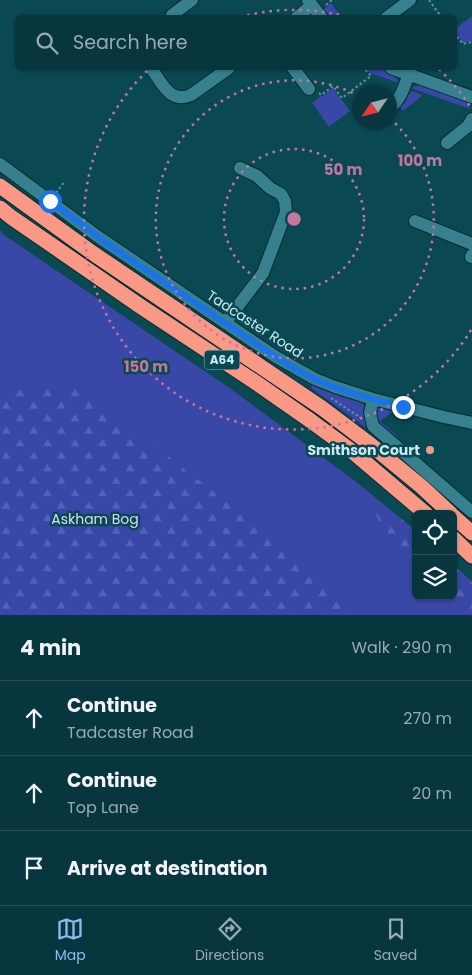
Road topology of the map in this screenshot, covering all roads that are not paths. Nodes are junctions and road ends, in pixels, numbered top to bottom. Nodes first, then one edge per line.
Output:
1 (192, 0) edge
2 (410, 0) edge
3 (310, 3) edge
4 (172, 15) dead end
5 (299, 15) edge
6 (320, 15) edge
7 (390, 15) edge
8 (152, 70) edge
9 (226, 70) edge
10 (295, 70) edge
11 (397, 70) edge
12 (409, 74) junction
13 (309, 89) road end
14 (472, 97) edge
15 (397, 102) edge
16 (472, 119) edge
17 (447, 143) dead end
18 (0, 164) edge
19 (240, 168) dead end
20 (0, 186) edge
21 (4, 212) edge
22 (415, 221) dead end
23 (472, 252) edge
24 (225, 323) junction
25 (373, 399) junction
26 (472, 422) edge
27 (421, 510) edge
28 (446, 510) edge
29 (472, 512) edge
30 (457, 520) edge
31 (472, 533) edge
32 (457, 542) edge
33 (472, 556) edge

1 - 4 street
2 - 7 street
3 - 5 street
3 - 6 street
8 - 9 street
10 - 13 street
11 - 12 street
12 - 14 street
12 - 15 street
16 - 17 street
18 - 24 street, Tadcaster Road
19 - 24 street
20 - 28 highway, A64
21 - 27 highway, A64
22 - 23 street
24 - 25 street, Tadcaster Road
25 - 26 street, Tadcaster Road
25 - 29 street
30 - 31 highway, A64
32 - 33 highway

